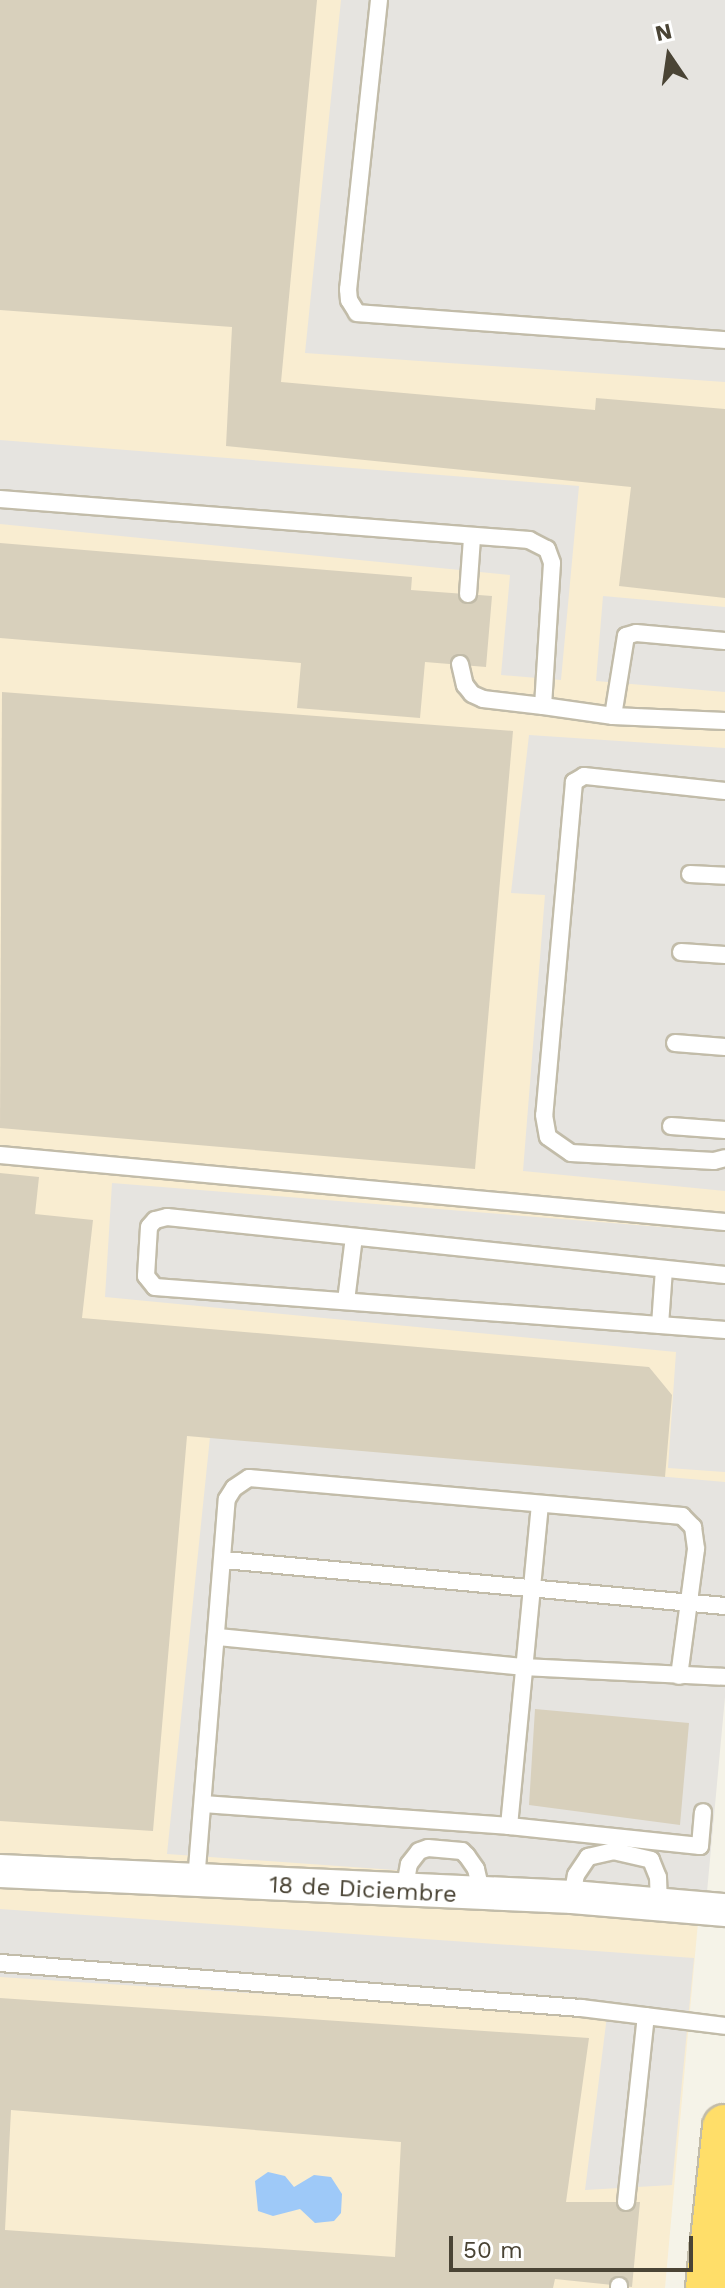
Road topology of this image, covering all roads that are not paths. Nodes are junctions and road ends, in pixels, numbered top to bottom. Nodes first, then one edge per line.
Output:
1 (379, 0) edge
2 (725, 340) edge
3 (0, 499) edge
4 (472, 538) junction
5 (468, 594) dead end
6 (725, 641) edge
7 (460, 664) dead end
8 (543, 706) junction
9 (613, 716) junction
10 (725, 721) edge
11 (725, 791) edge
12 (690, 874) dead end
13 (725, 876) edge
14 (681, 952) dead end
15 (725, 955) edge
16 (675, 1043) dead end
17 (725, 1047) edge
18 (671, 1126) dead end
19 (725, 1130) edge
20 (0, 1155) edge
21 (725, 1158) edge
22 (725, 1222) edge
23 (354, 1237) junction
24 (664, 1269) junction
25 (725, 1275) edge
26 (346, 1301) junction
27 (660, 1325) junction
28 (725, 1330) edge
29 (540, 1505) junction
30 (224, 1560) junction
31 (530, 1590) junction
32 (690, 1603) junction
33 (725, 1606) edge
34 (218, 1637) junction
35 (523, 1667) junction
36 (679, 1676) junction
37 (725, 1677) edge
38 (204, 1804) junction
39 (703, 1812) dead end
40 (509, 1826) junction
41 (0, 1871) edge
42 (196, 1881) junction
43 (404, 1892) junction
44 (482, 1896) junction
45 (572, 1897) junction
46 (659, 1906) junction
47 (725, 1910) edge
48 (0, 1963) edge
49 (646, 2016) junction
50 (725, 2026) edge
51 (725, 2127) edge
52 (626, 2202) dead end
53 (708, 2288) edge

1 - 2 lane
3 - 4 lane
4 - 5 lane
4 - 8 lane
6 - 9 lane
7 - 8 lane
8 - 9 lane
9 - 10 lane
11 - 21 lane
12 - 13 lane
14 - 15 lane
16 - 17 lane
18 - 19 lane
20 - 22 lane
23 - 24 lane
23 - 26 lane
23 - 26 lane
24 - 25 lane
24 - 27 lane
26 - 27 lane
27 - 28 lane
29 - 30 lane
29 - 31 lane
29 - 32 lane
30 - 31 lane
30 - 34 lane
31 - 32 lane
31 - 35 lane
32 - 33 lane
32 - 36 lane
34 - 35 lane
34 - 38 lane
35 - 36 lane
35 - 40 lane
36 - 37 lane
38 - 40 lane
38 - 42 lane
39 - 40 lane
41 - 42 street, 18 de Diciembre
42 - 43 street, 18 de Diciembre
43 - 44 street, 18 de Diciembre
43 - 44 lane
44 - 45 street, 18 de Diciembre
45 - 46 street, 18 de Diciembre
45 - 46 lane
46 - 47 street, 18 de Diciembre
48 - 49 lane
49 - 50 lane
49 - 52 lane
51 - 53 highway

